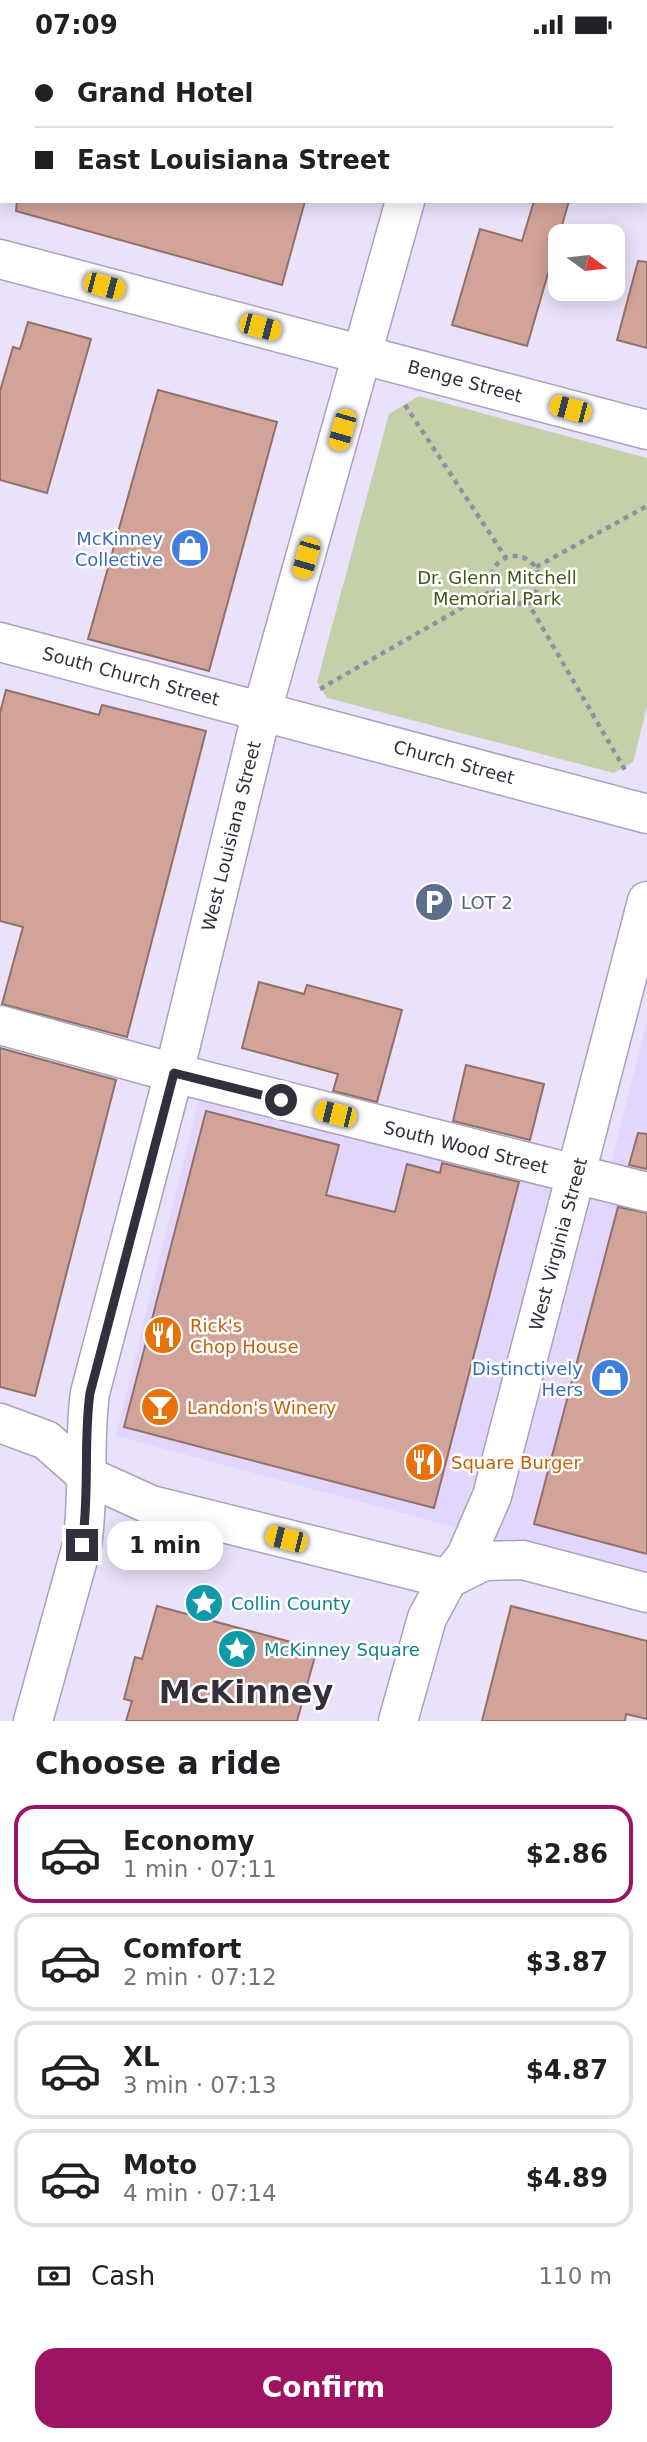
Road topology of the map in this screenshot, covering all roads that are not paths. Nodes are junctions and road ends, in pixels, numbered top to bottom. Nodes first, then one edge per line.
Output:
1 (404, 203) edge
2 (0, 259) edge
3 (364, 354) junction
4 (647, 430) edge
5 (0, 642) edge
6 (262, 711) junction
7 (647, 814) edge
8 (647, 901) edge
9 (0, 1025) edge
10 (174, 1073) junction
11 (577, 1175) junction
12 (647, 1192) edge
13 (0, 1423) edge
14 (87, 1476) junction
15 (448, 1579) junction
16 (647, 1593) edge
17 (33, 1721) edge
18 (398, 1721) edge

1 - 3 street, West Louisiana Street
2 - 3 street, Benge Street
3 - 4 street, Benge Street
3 - 6 street, West Louisiana Street
5 - 6 street, South Church Street
6 - 7 street, Church Street
6 - 10 street, West Louisiana Street
8 - 11 street, West Virginia Street
9 - 10 street, South Wood Street
10 - 11 street, South Wood Street
10 - 14 street, West Louisiana Street
11 - 12 street, South Wood Street
11 - 15 street, West Virginia Street
13 - 14 street
14 - 15 street
14 - 17 street, West Louisiana Street
15 - 16 street
15 - 18 street, West Virginia Street

